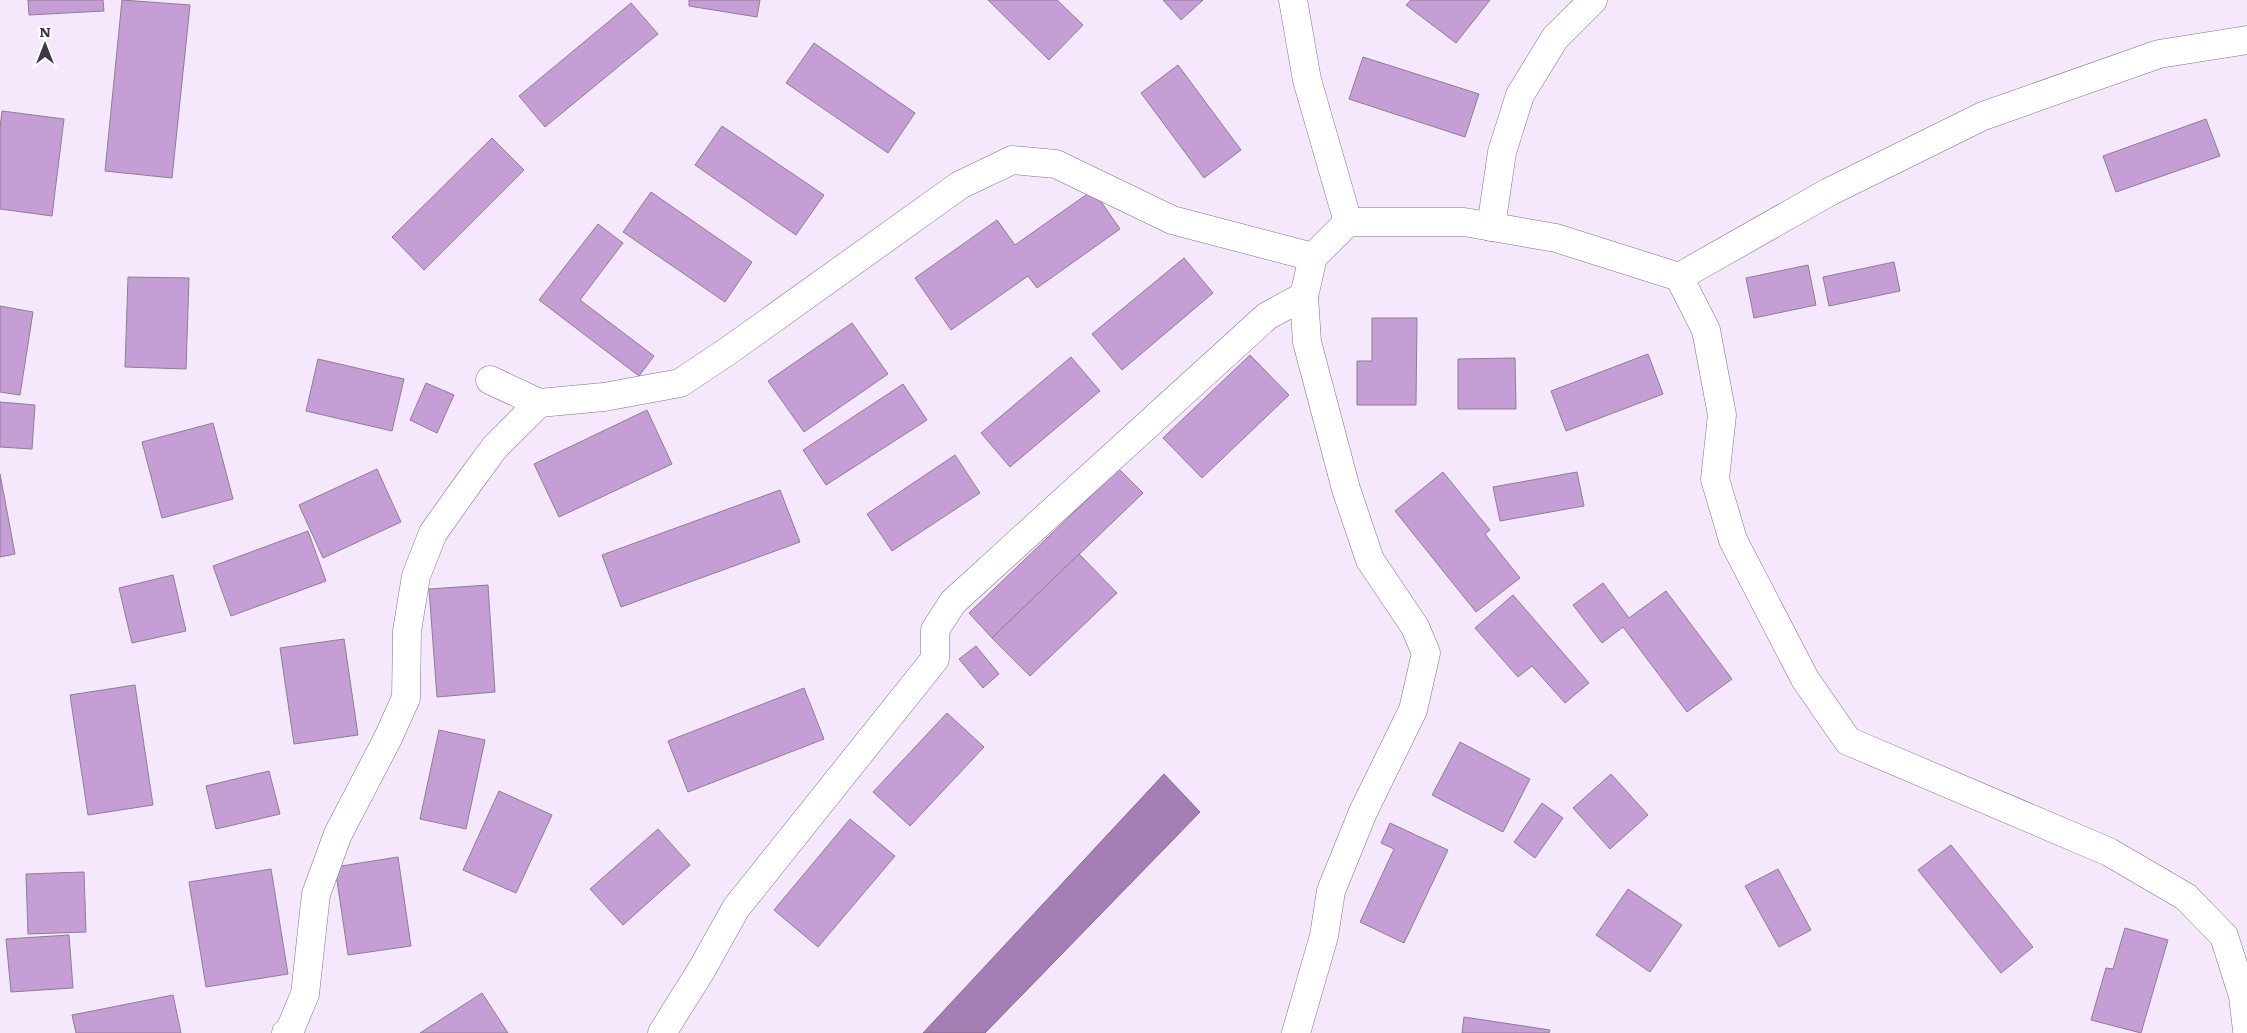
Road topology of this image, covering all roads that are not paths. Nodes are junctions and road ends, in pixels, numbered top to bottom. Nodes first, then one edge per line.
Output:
1 (1294, 0) edge
2 (1593, 0) edge
3 (2247, 40) edge
4 (1348, 222) junction
5 (1491, 227) junction
6 (1313, 256) junction
7 (1679, 277) junction
8 (1304, 296) junction
9 (490, 380) dead end
10 (539, 403) junction
11 (2247, 1030) edge
12 (286, 1033) edge
13 (662, 1033) edge
14 (1296, 1033) edge

1 - 4 street
2 - 5 street
3 - 7 street
4 - 5 street
4 - 6 street
5 - 7 street
6 - 8 street
6 - 10 street
7 - 11 street
8 - 13 street
8 - 14 street
9 - 10 street
10 - 12 street

